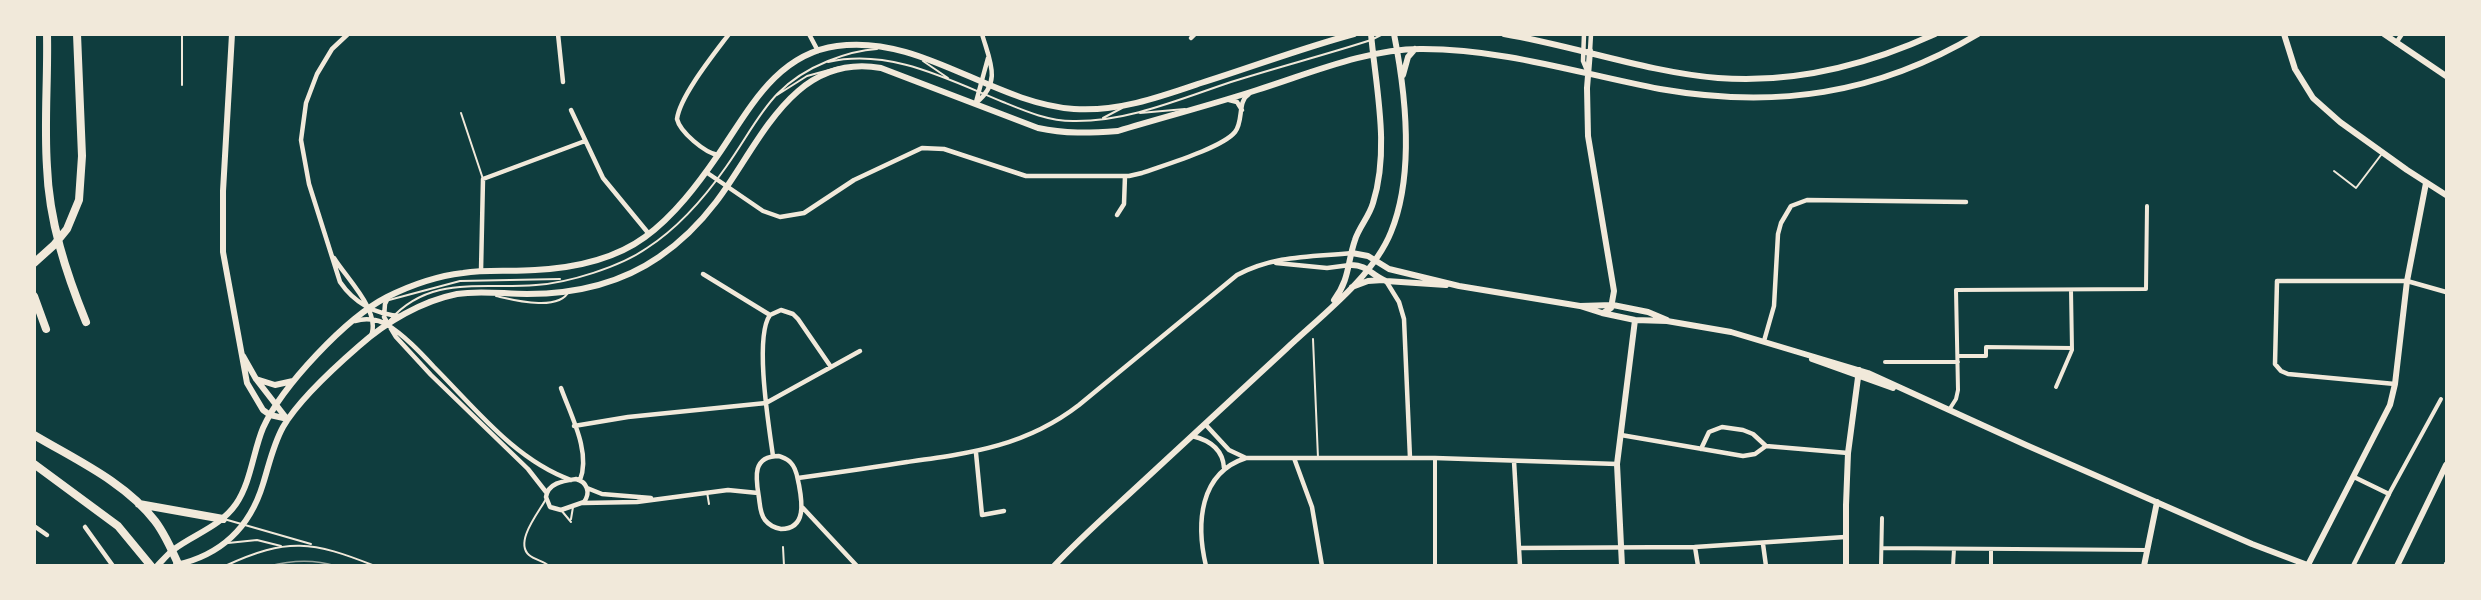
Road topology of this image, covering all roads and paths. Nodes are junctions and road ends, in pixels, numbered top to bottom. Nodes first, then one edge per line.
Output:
1 (47, 34) edge
2 (77, 34) edge
3 (182, 34) edge
4 (232, 34) edge
5 (348, 34) edge
6 (558, 34) edge
7 (729, 34) edge
8 (809, 34) edge
9 (982, 34) edge
10 (1354, 34) edge
11 (1383, 34) edge
12 (1394, 34) edge
13 (1504, 34) edge
14 (1584, 34) edge
15 (1591, 34) edge
16 (1935, 34) edge
17 (1978, 34) edge
18 (2284, 34) edge
19 (2384, 34) edge
20 (2402, 34) edge
21 (1371, 38) edge
22 (2396, 43) junction
23 (889, 49) junction
24 (1415, 49) junction
25 (1396, 50) junction
26 (1586, 50) junction
27 (818, 51) junction
28 (1373, 55) junction
29 (916, 56) junction
30 (988, 56) junction
31 (860, 66) junction
32 (814, 67) junction
33 (1588, 73) junction
34 (2446, 76) edge
35 (953, 81) junction
36 (563, 82) dead end
37 (982, 82) junction
38 (182, 85) dead end
39 (991, 86) junction
40 (1402, 87) junction
41 (1254, 91) junction
42 (978, 92) junction
43 (986, 95) junction
44 (1223, 99) junction
45 (976, 103) junction
46 (1128, 105) junction
47 (1198, 108) junction
48 (571, 110) dead end
49 (1242, 110) junction
50 (761, 112) junction
51 (461, 113) dead end
52 (1134, 114) junction
53 (1088, 121) junction
54 (585, 141) junction
55 (2383, 153) junction
56 (718, 155) junction
57 (2334, 171) dead end
58 (706, 172) junction
59 (1125, 176) junction
60 (483, 179) junction
61 (716, 180) junction
62 (2426, 183) junction
63 (727, 187) junction
64 (2446, 195) edge
65 (1966, 202) dead end
66 (2147, 206) dead end
67 (1117, 215) dead end
68 (649, 234) junction
69 (331, 250) junction
70 (1352, 253) junction
71 (1375, 260) junction
72 (1270, 262) junction
73 (34, 263) edge
74 (1350, 265) junction
75 (1368, 269) junction
76 (481, 271) junction
77 (703, 274) dead end
78 (569, 278) junction
79 (1386, 281) junction
80 (2407, 281) junction
81 (1459, 286) junction
82 (1350, 288) junction
83 (2071, 290) junction
84 (2446, 292) edge
85 (34, 296) edge
86 (387, 299) junction
87 (1613, 305) junction
88 (1580, 306) junction
89 (368, 309) junction
90 (1648, 312) junction
91 (384, 314) junction
92 (1602, 314) junction
93 (770, 315) junction
94 (394, 316) junction
95 (402, 316) junction
96 (373, 320) junction
97 (1317, 320) junction
98 (1635, 320) junction
99 (354, 321) junction
100 (1667, 321) junction
101 (86, 322) dead end
102 (387, 325) junction
103 (46, 329) dead end
104 (370, 337) junction
105 (1313, 339) dead end
106 (1764, 341) junction
107 (2072, 348) junction
108 (240, 350) junction
109 (860, 351) dead end
110 (1958, 356) junction
111 (1885, 362) dead end
112 (1958, 362) junction
113 (831, 367) junction
114 (1859, 373) junction
115 (256, 379) junction
116 (296, 380) junction
117 (2395, 384) junction
118 (2056, 387) dead end
119 (561, 388) dead end
120 (2441, 399) dead end
121 (766, 402) junction
122 (277, 403) junction
123 (1949, 411) junction
124 (270, 415) junction
125 (288, 419) junction
126 (1205, 424) junction
127 (574, 426) junction
128 (34, 435) edge
129 (1621, 435) junction
130 (1192, 436) junction
131 (1766, 446) junction
132 (1701, 449) junction
133 (975, 453) junction
134 (1848, 453) junction
135 (773, 456) junction
136 (1246, 458) junction
137 (1294, 458) junction
138 (1318, 458) junction
139 (1410, 458) junction
140 (1435, 458) junction
141 (1514, 461) junction
142 (34, 464) edge
143 (1617, 464) junction
144 (2446, 465) edge
145 (1224, 468) junction
146 (2354, 477) junction
147 (798, 478) junction
148 (572, 480) junction
149 (580, 480) junction
150 (587, 488) junction
151 (546, 492) junction
152 (707, 492) junction
153 (758, 493) junction
154 (2389, 494) junction
155 (546, 499) junction
156 (659, 499) junction
157 (2157, 502) junction
158 (583, 503) junction
159 (139, 504) junction
160 (709, 504) dead end
161 (573, 507) junction
162 (803, 508) junction
163 (561, 510) junction
164 (1004, 511) dead end
165 (1882, 518) dead end
166 (223, 519) junction
167 (246, 524) junction
168 (34, 526) edge
169 (85, 527) dead end
170 (47, 536) dead end
171 (1845, 537) junction
172 (1763, 544) junction
173 (220, 546) junction
174 (283, 546) junction
175 (317, 546) junction
176 (783, 547) dead end
177 (1695, 547) junction
178 (1622, 548) junction
179 (1882, 548) junction
180 (1520, 549) junction
181 (1953, 549) junction
182 (1991, 549) junction
183 (172, 550) junction
184 (2147, 550) junction
185 (1068, 551) junction
186 (178, 565) edge
187 (226, 565) edge
188 (549, 565) edge
189 (2309, 565) edge
190 (113, 566) edge
191 (151, 566) edge
192 (157, 566) edge
193 (375, 566) edge
194 (784, 566) edge
195 (857, 566) edge
196 (1049, 566) edge
197 (1054, 566) edge
198 (1206, 566) edge
199 (1322, 566) edge
200 (1435, 566) edge
201 (1520, 566) edge
202 (1622, 566) edge
203 (1698, 566) edge
204 (1766, 566) edge
205 (1846, 566) edge
206 (1881, 566) edge
207 (1953, 566) edge
208 (1991, 566) edge
209 (2144, 566) edge
210 (2353, 566) edge
211 (2397, 566) edge

1 - 101 highway
2 - 73 highway
3 - 38 lane
4 - 108 street
5 - 69 street
6 - 36 street
7 - 56 street
8 - 27 street
9 - 30 street
10 - 46 street
11 - 21 lane
12 - 25 street
13 - 26 street
14 - 26 street
15 - 26 street
16 - 26 street
17 - 33 street
18 - 55 street
19 - 22 street
20 - 22 street
21 - 28 street
21 - 52 lane
22 - 34 street
23 - 27 street
23 - 29 street
23 - 32 lane
24 - 25 street
24 - 33 street
24 - 40 street
25 - 28 street
25 - 40 street
26 - 33 street
27 - 56 street
28 - 41 street
28 - 70 street
29 - 35 lane
29 - 37 street
30 - 37 street
30 - 39 street
31 - 45 street
31 - 50 lane
31 - 63 street
32 - 35 lane
32 - 50 lane
33 - 87 street
35 - 42 lane
37 - 39 street
37 - 42 street
39 - 43 street
39 - 46 street
40 - 71 street
41 - 44 street
41 - 49 street
42 - 43 lane
42 - 45 street
43 - 45 street
43 - 53 lane
44 - 47 street
44 - 49 street
45 - 47 street
46 - 53 lane
47 - 52 lane
48 - 54 street
49 - 59 street
50 - 61 lane
51 - 60 lane
52 - 53 lane
54 - 60 street
54 - 68 street
55 - 57 lane
55 - 62 street
56 - 58 street
58 - 61 street
58 - 68 street
59 - 63 street
59 - 67 street
60 - 76 street
61 - 63 street
61 - 78 lane
62 - 64 street
62 - 80 street
63 - 95 street
65 - 106 street
66 - 83 street
68 - 76 street
69 - 89 street
69 - 89 street
70 - 71 street
70 - 72 street
70 - 74 street
71 - 75 street
71 - 81 street
72 - 74 street
72 - 133 street
74 - 75 street
74 - 97 street
75 - 79 street
75 - 82 street
76 - 86 street
77 - 93 street
78 - 86 lane
78 - 94 lane
79 - 81 street
79 - 82 street
79 - 139 street
80 - 84 street
80 - 117 street
80 - 117 street
81 - 88 street
82 - 97 street
83 - 107 street
83 - 110 street
85 - 103 highway
86 - 89 street
86 - 91 street
87 - 88 street
87 - 90 street
87 - 92 street
88 - 92 street
89 - 91 street
89 - 96 street
89 - 99 street
90 - 98 street
90 - 100 street
91 - 94 street
91 - 102 street
92 - 98 street
93 - 113 street
93 - 121 street
94 - 95 street
94 - 102 lane
95 - 102 street
96 - 99 street
96 - 102 street
96 - 104 street
97 - 126 street
98 - 100 street
98 - 129 street
99 - 116 street
100 - 106 street
102 - 104 street
102 - 148 street
102 - 151 street
104 - 125 street
105 - 138 lane
106 - 114 street
107 - 110 street
107 - 118 street
108 - 115 street
108 - 124 street
109 - 113 street
110 - 112 street
111 - 112 street
112 - 123 street
113 - 121 street
114 - 123 street
114 - 134 street
115 - 116 street
115 - 122 street
116 - 122 street
117 - 146 street
119 - 127 street
120 - 154 street
121 - 127 street
121 - 135 street
122 - 124 street
122 - 125 street
123 - 157 street
124 - 125 street
124 - 166 street
125 - 167 street
126 - 130 street
126 - 136 street
127 - 149 street
128 - 159 main road
129 - 132 street
129 - 143 street
130 - 145 street
130 - 185 street
131 - 132 street
131 - 132 street
131 - 134 street
133 - 147 street
133 - 164 street
134 - 171 street
135 - 147 street
135 - 153 street
136 - 137 street
136 - 145 street
137 - 138 street
137 - 199 street
138 - 139 street
139 - 140 street
140 - 141 street
140 - 200 street
141 - 143 street
141 - 180 street
142 - 191 main road
143 - 178 street
144 - 211 street
145 - 198 street
146 - 154 street
146 - 189 street
147 - 162 street
148 - 149 street
148 - 151 street
149 - 150 street
150 - 156 street
150 - 158 street
151 - 155 street
152 - 153 street
152 - 156 street
152 - 160 lane
153 - 162 street
154 - 210 street
155 - 163 street
155 - 188 lane
156 - 158 street
157 - 184 street
157 - 189 street
158 - 161 street
159 - 166 main road
159 - 183 main road
161 - 163 street
161 - 163 lane
162 - 195 street
165 - 179 street
166 - 167 lane
166 - 183 street
167 - 173 street
167 - 175 lane
168 - 170 street
169 - 190 street
171 - 172 street
171 - 205 street
172 - 177 street
172 - 204 street
173 - 174 lane
173 - 186 street
174 - 175 lane
174 - 187 lane
175 - 193 lane
176 - 194 lane
177 - 178 street
177 - 203 street
178 - 180 street
178 - 202 street
179 - 181 street
179 - 206 street
180 - 201 street
181 - 182 street
181 - 207 street
182 - 184 street
182 - 208 street
183 - 186 main road
183 - 192 street
184 - 209 street
185 - 196 street
185 - 197 street

